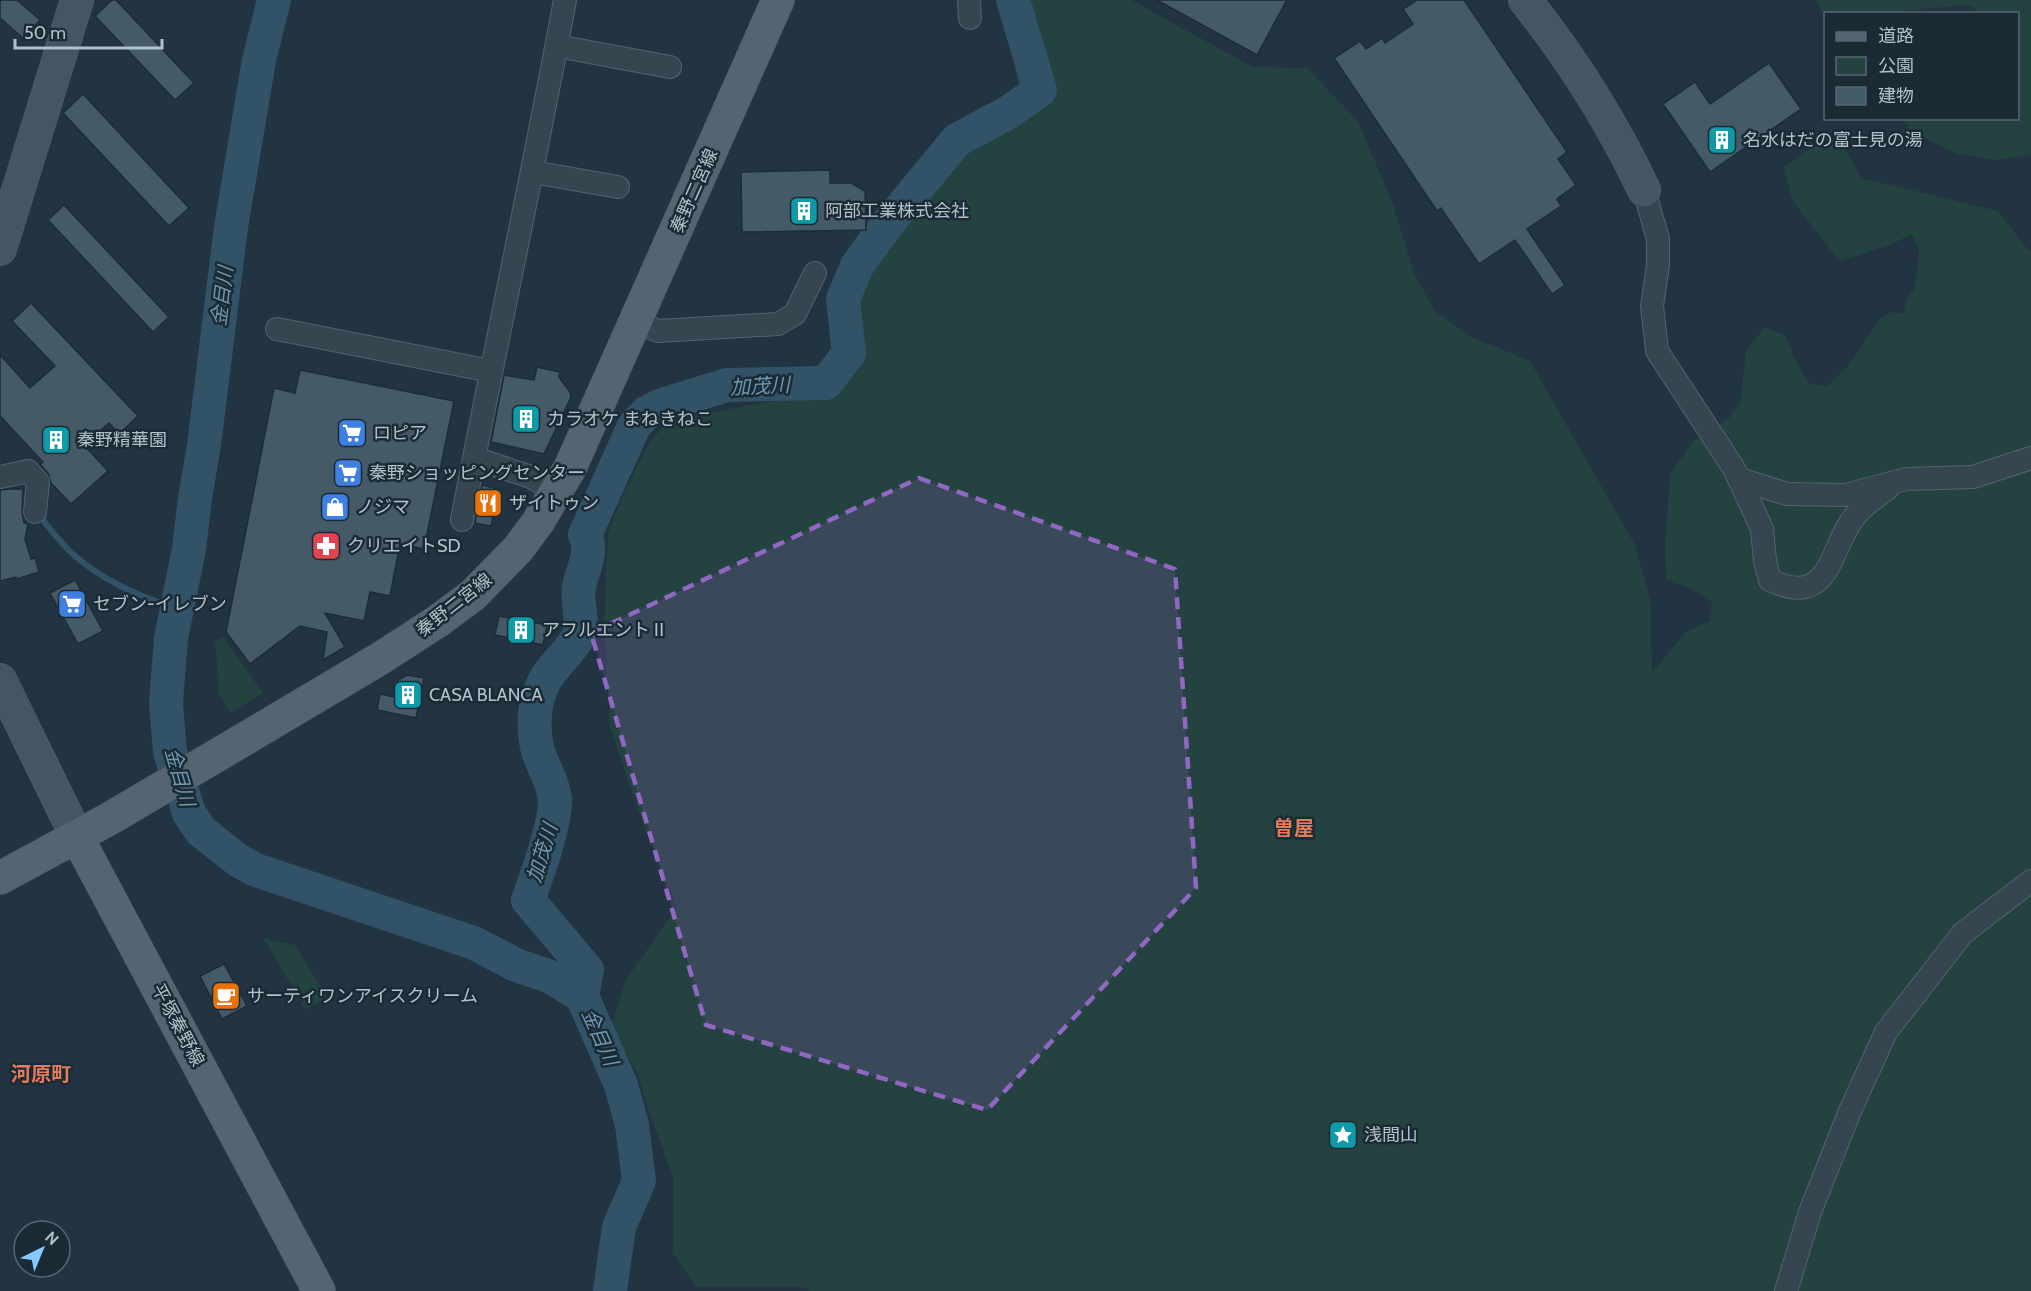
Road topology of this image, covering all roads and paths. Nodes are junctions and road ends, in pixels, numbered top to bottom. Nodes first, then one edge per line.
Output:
1 (77, 0) edge
2 (565, 0) edge
3 (778, 0) edge
4 (1525, 0) edge
5 (557, 46) junction
6 (670, 67) dead end
7 (533, 172) junction
8 (618, 187) dead end
9 (1644, 190) joint
10 (0, 249) edge
11 (815, 273) dead end
12 (636, 322) junction
13 (277, 329) dead end
14 (490, 371) junction
15 (474, 458) junction
16 (2031, 458) edge
17 (0, 477) edge
18 (1739, 479) junction
19 (1894, 484) junction
20 (556, 492) junction
21 (35, 512) dead end
22 (462, 520) dead end
23 (0, 680) edge
24 (8, 718) edge
25 (77, 837) junction
26 (0, 878) edge
27 (2031, 881) edge
28 (319, 1291) edge
29 (1786, 1291) edge

1 - 10 street
2 - 5 street
3 - 12 main road, 秦野二宮線
4 - 9 street
5 - 6 street
5 - 7 street
7 - 8 street
7 - 14 street
9 - 18 street
11 - 12 street
12 - 20 main road, 秦野二宮線
13 - 14 street
14 - 15 street
15 - 20 street
15 - 22 street
16 - 19 street
17 - 21 street
18 - 19 street
18 - 19 street
20 - 25 main road, 秦野二宮線
23 - 24 street
24 - 25 street
25 - 26 main road
25 - 28 main road, 平塚秦野線
27 - 29 street

